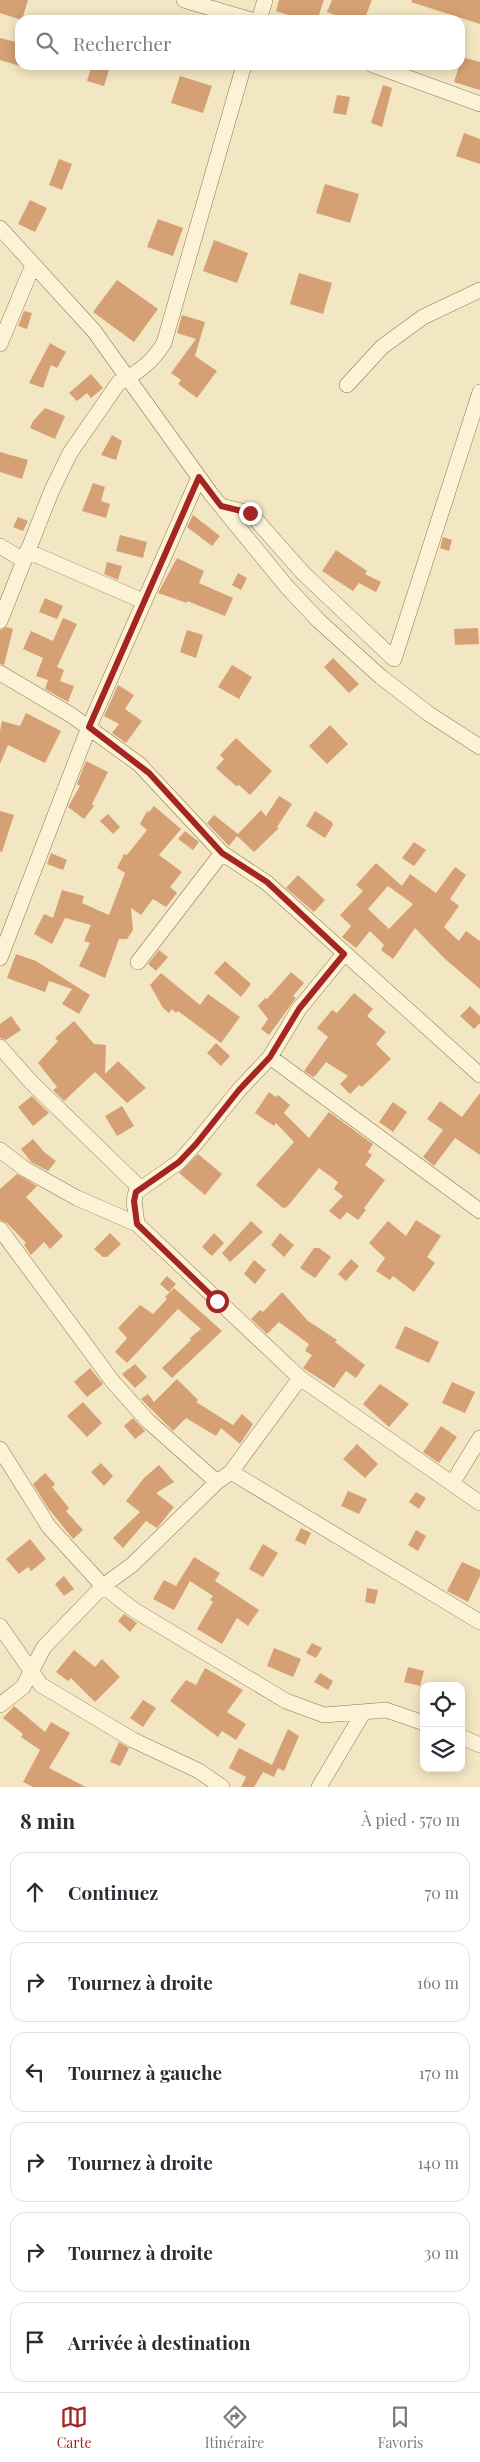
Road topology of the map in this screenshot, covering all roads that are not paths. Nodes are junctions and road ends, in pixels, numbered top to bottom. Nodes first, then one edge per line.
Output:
1 (184, 0) edge
2 (265, 0) edge
3 (234, 15) edge
4 (260, 15) edge
5 (243, 70) edge
6 (387, 70) edge
7 (480, 104) edge
8 (0, 228) edge
9 (33, 265) junction
10 (480, 290) edge
11 (0, 344) edge
12 (128, 379) junction
13 (347, 384) dead end
14 (480, 392) edge
15 (199, 477) junction
16 (221, 506) junction
17 (0, 546) edge
18 (25, 555) junction
19 (143, 601) junction
20 (0, 621) edge
21 (0, 672) edge
22 (89, 727) junction
23 (480, 748) edge
24 (222, 853) junction
25 (344, 954) junction
26 (0, 958) edge
27 (138, 962) dead end
28 (0, 1047) edge
29 (270, 1057) junction
30 (480, 1075) edge
31 (0, 1150) edge
32 (140, 1188) junction
33 (480, 1211) edge
34 (137, 1224) junction
35 (0, 1230) edge
36 (300, 1378) junction
37 (480, 1438) edge
38 (0, 1449) edge
39 (231, 1472) junction
40 (217, 1482) junction
41 (453, 1482) junction
42 (480, 1503) edge
43 (103, 1586) junction
44 (480, 1622) edge
45 (0, 1626) edge
46 (32, 1673) junction
47 (0, 1705) edge
48 (363, 1713) junction
49 (420, 1722) edge
50 (465, 1739) edge
51 (480, 1745) edge
52 (222, 1787) edge
53 (319, 1787) edge

1 - 3 street
2 - 4 street
5 - 12 street
6 - 7 street
8 - 9 street
9 - 11 street
9 - 12 street
10 - 13 street
12 - 15 street
12 - 18 street
14 - 16 street
15 - 16 street
15 - 19 street
16 - 23 street
17 - 18 street
18 - 19 street
18 - 20 street
19 - 22 street
21 - 22 street
22 - 24 street
22 - 26 street
24 - 25 street
24 - 27 street
25 - 29 street
25 - 30 street
28 - 32 street
29 - 32 street
29 - 33 street
31 - 34 street
32 - 34 street
34 - 36 street
35 - 40 street
36 - 39 street
36 - 41 street
37 - 41 street
38 - 43 street
39 - 40 street
39 - 44 street
40 - 43 street
41 - 42 street
43 - 46 street
43 - 48 street
45 - 46 street
46 - 47 street
46 - 52 street
48 - 49 street
48 - 53 street
50 - 51 street

